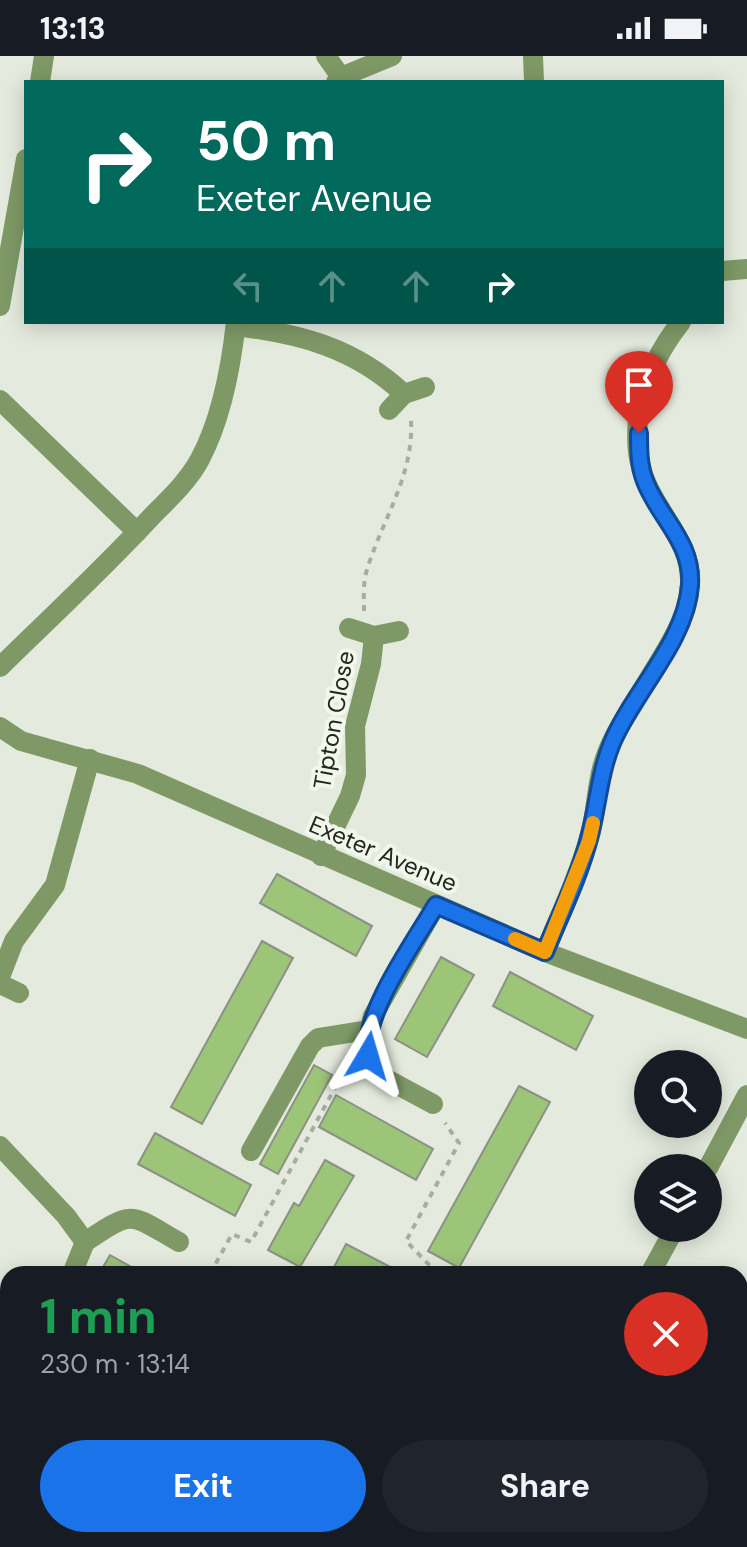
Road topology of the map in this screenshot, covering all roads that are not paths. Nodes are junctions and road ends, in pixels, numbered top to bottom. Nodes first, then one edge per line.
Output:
1 (44, 56) edge
2 (326, 56) edge
3 (392, 56) edge
4 (533, 56) edge
5 (40, 80) edge
6 (339, 80) edge
7 (534, 80) edge
8 (24, 170) edge
9 (747, 269) edge
10 (724, 271) edge
11 (0, 306) edge
12 (236, 324) edge
13 (679, 324) edge
14 (425, 387) dead end
15 (404, 394) junction
16 (0, 400) edge
17 (389, 410) dead end
18 (137, 532) junction
19 (399, 631) dead end
20 (0, 667) edge
21 (0, 727) edge
22 (90, 759) junction
23 (321, 856) junction
24 (436, 905) junction
25 (545, 952) junction
26 (0, 977) edge
27 (0, 984) edge
28 (19, 993) dead end
29 (747, 1029) edge
30 (367, 1039) junction
31 (747, 1095) edge
32 (433, 1104) road end
33 (0, 1146) edge
34 (251, 1151) dead end
35 (715, 1154) edge
36 (85, 1242) junction
37 (179, 1242) dead end
38 (667, 1242) edge
39 (75, 1266) edge
40 (654, 1266) edge

1 - 5 street
2 - 6 street
3 - 6 street
4 - 7 street
8 - 11 street
9 - 10 street
12 - 15 street
12 - 18 street
13 - 25 street
14 - 15 street
15 - 17 street
16 - 18 street
18 - 20 street
19 - 23 street, Tipton Close
21 - 22 street, Exeter Avenue
22 - 23 street, Exeter Avenue
22 - 26 street
23 - 24 street, Exeter Avenue
24 - 25 street, Exeter Avenue
24 - 30 street
25 - 29 street, Exeter Avenue
27 - 28 street
30 - 32 street
30 - 34 street
31 - 35 street
33 - 36 street
36 - 37 street
36 - 39 street
38 - 40 street

